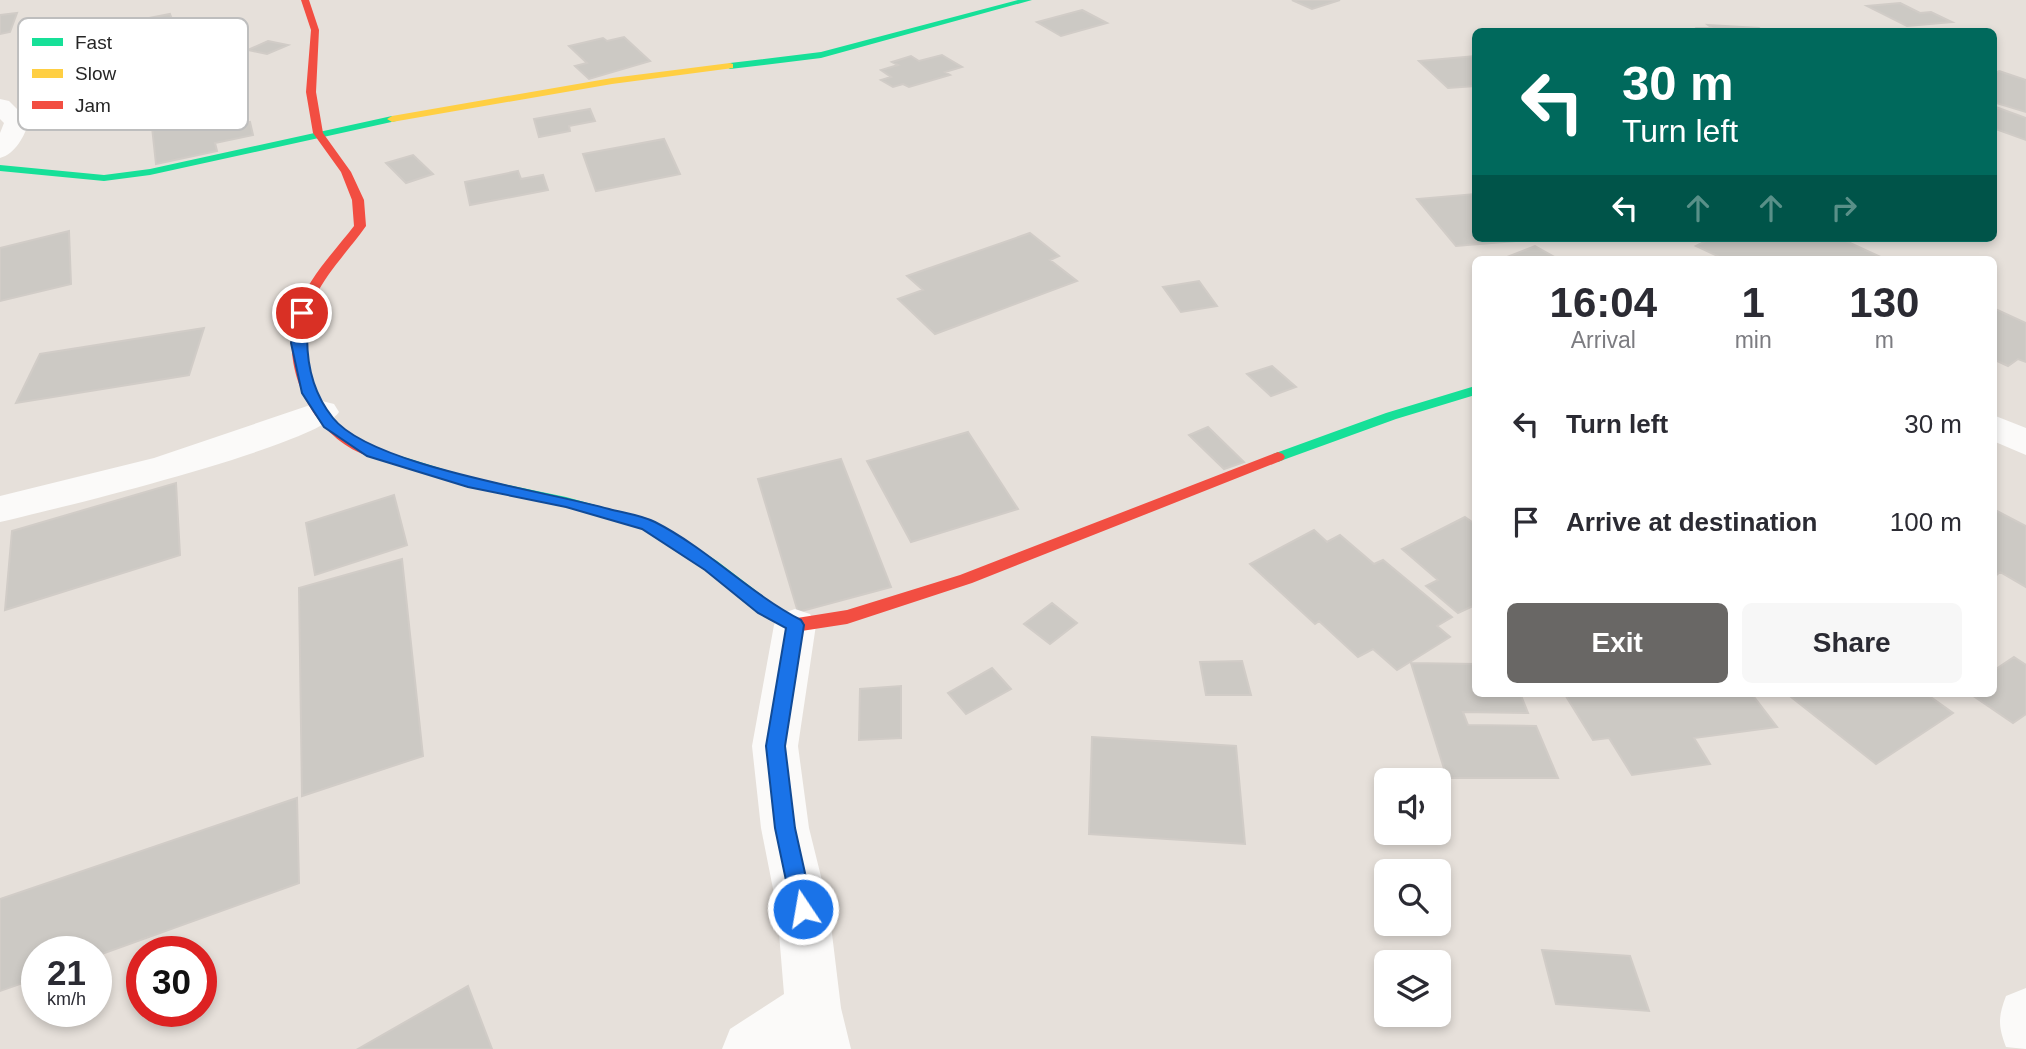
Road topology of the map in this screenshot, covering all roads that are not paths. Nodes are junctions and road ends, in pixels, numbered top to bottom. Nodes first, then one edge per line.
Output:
1 (305, 0) edge
2 (1028, 0) edge
3 (0, 106) edge
4 (318, 133) junction
5 (0, 150) edge
6 (0, 168) edge
7 (1472, 391) edge
8 (322, 412) junction
9 (1997, 428) edge
10 (2026, 443) edge
11 (0, 509) edge
12 (795, 625) junction
13 (2026, 1016) edge
14 (2026, 1027) edge
15 (818, 1028) edge
16 (750, 1049) edge

1 - 4 street
2 - 4 street
3 - 5 street
4 - 6 street
4 - 8 street
7 - 12 street
8 - 11 street
8 - 12 street
9 - 10 street
12 - 15 street
13 - 14 street
15 - 16 street

